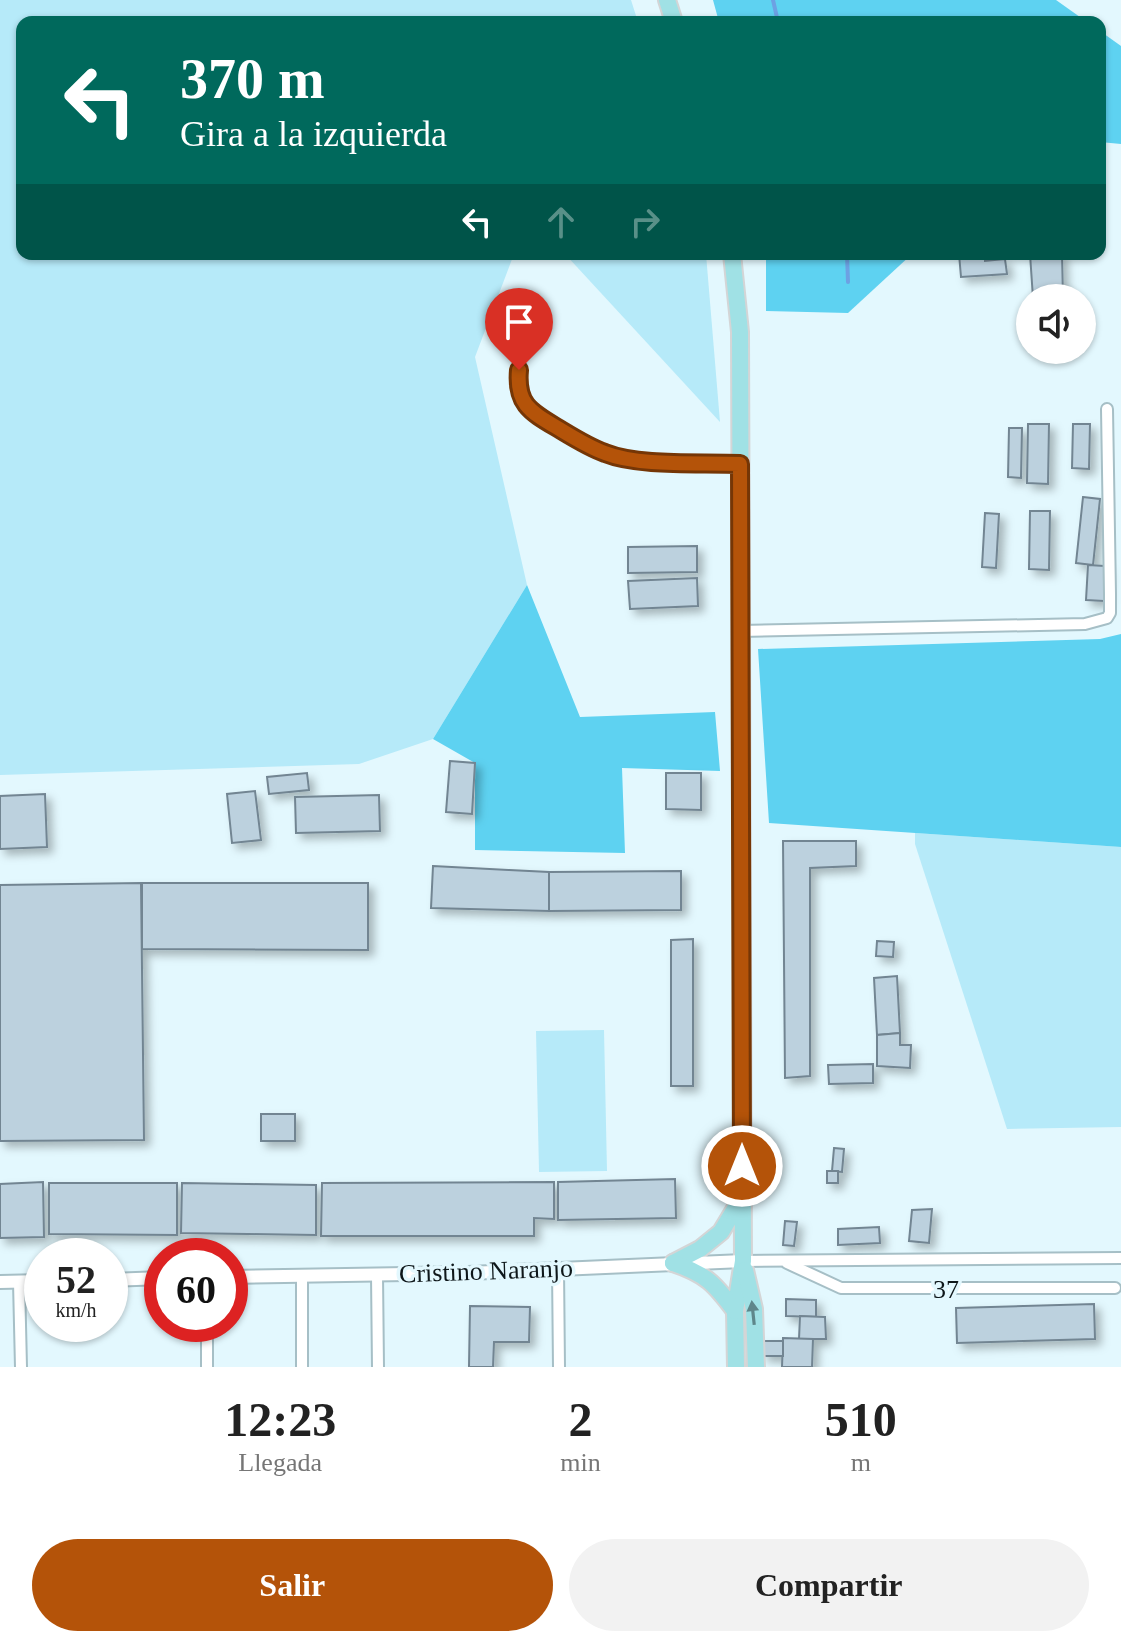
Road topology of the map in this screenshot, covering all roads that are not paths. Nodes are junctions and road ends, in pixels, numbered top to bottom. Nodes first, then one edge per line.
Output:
1 (733, 260) edge
2 (520, 353) dead end
3 (1107, 409) dead end
4 (740, 464) junction
5 (741, 631) junction
6 (742, 1197) junction
7 (1121, 1258) edge
8 (743, 1261) junction
9 (782, 1261) junction
10 (673, 1263) junction
11 (558, 1269) junction
12 (377, 1275) junction
13 (248, 1277) edge
14 (302, 1277) junction
15 (0, 1282) edge
16 (19, 1282) junction
17 (24, 1282) edge
18 (1115, 1288) dead end
19 (735, 1311) junction
20 (207, 1342) edge
21 (21, 1367) edge
22 (207, 1367) edge
23 (302, 1367) edge
24 (378, 1367) edge
25 (559, 1367) edge
26 (736, 1367) edge
27 (756, 1367) edge

1 - 4 main road
2 - 4 street
3 - 5 street
4 - 5 main road
5 - 6 main road
6 - 8 main road
6 - 10 main road
7 - 9 street, 37
8 - 9 street, 37
8 - 10 street, Cristino Naranjo
8 - 19 main road
27 -> 8 main road
9 - 18 street, 37
10 - 11 street, Cristino Naranjo
10 - 19 main road
11 - 12 street, Cristino Naranjo
11 - 25 street
12 - 14 street, Cristino Naranjo
12 - 24 street
13 - 14 street, Cristino Naranjo
14 - 23 street
15 - 16 street
16 - 17 street
16 - 21 street
19 - 26 main road
20 - 22 street

